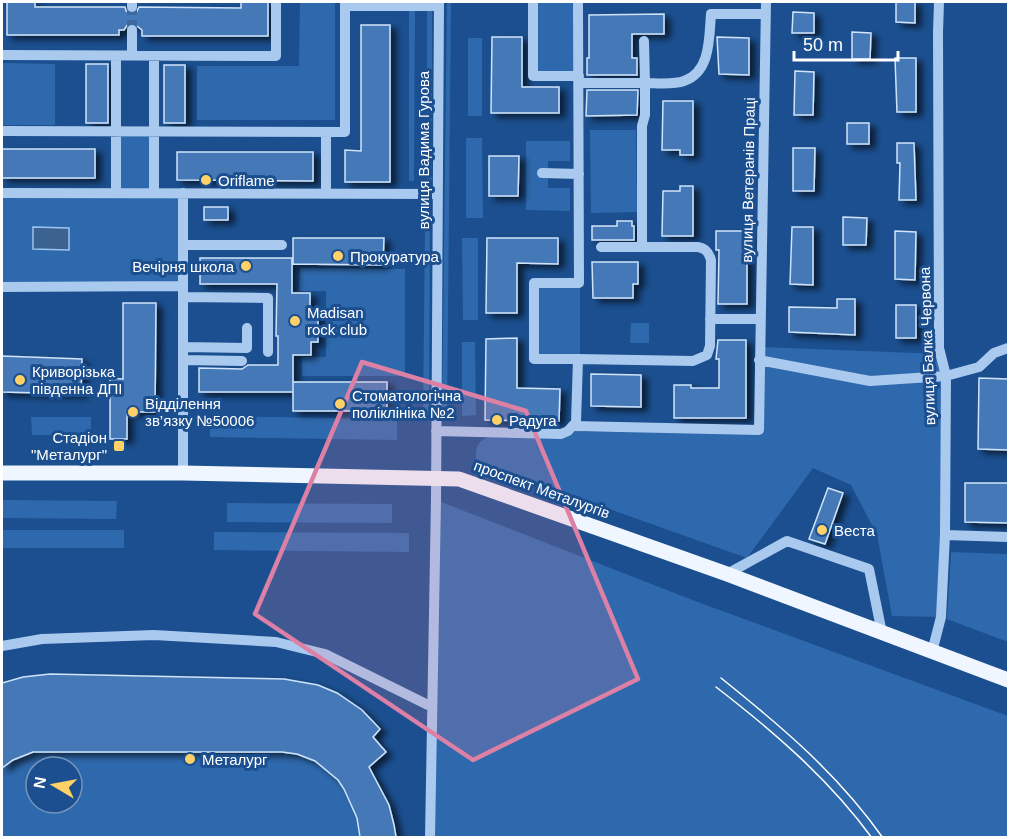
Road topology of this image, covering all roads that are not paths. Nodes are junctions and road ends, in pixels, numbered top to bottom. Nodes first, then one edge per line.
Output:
1 (276, 2) edge
2 (533, 2) edge
3 (578, 2) edge
4 (710, 2) edge
5 (765, 2) edge
6 (939, 2) edge
7 (345, 4) edge
8 (439, 4) edge
9 (711, 14) junction
10 (765, 14) junction
11 (132, 30) tunnel mouth
12 (644, 40) dead end
13 (2, 55) edge
14 (116, 56) junction
15 (132, 56) junction
16 (154, 56) junction
17 (579, 80) junction
18 (645, 83) junction
19 (2, 131) edge
20 (116, 132) junction
21 (154, 132) junction
22 (326, 132) junction
23 (542, 173) dead end
24 (579, 174) junction
25 (2, 193) edge
26 (116, 193) junction
27 (154, 193) junction
28 (183, 193) junction
29 (326, 194) junction
30 (438, 194) junction
31 (183, 244) junction
32 (282, 245) dead end
33 (642, 247) junction
34 (601, 248) dead end
35 (2, 287) edge
36 (183, 292) junction
37 (710, 319) junction
38 (760, 319) junction
39 (246, 328) dead end
40 (183, 347) junction
41 (1008, 348) edge
42 (268, 352) dead end
43 (578, 359) junction
44 (183, 360) junction
45 (759, 360) junction
46 (242, 361) dead end
47 (946, 376) junction
48 (573, 426) junction
49 (436, 431) junction
50 (2, 473) edge
51 (183, 473) junction
52 (436, 478) junction
53 (945, 535) junction
54 (1008, 537) edge
55 (727, 574) junction
56 (882, 633) junction
57 (2, 646) edge
58 (932, 652) junction
59 (1008, 680) edge
60 (432, 707) junction
61 (430, 837) edge

1 - 16 street
2 - 17 street
3 - 17 street
4 - 9 street
5 - 10 street, вулиця Ветеранів Праці
6 - 47 street, вулиця Балка Червона
7 - 8 street
7 - 22 street
8 - 30 street, вулиця Вадима Гурова
9 - 10 street
9 - 18 street
10 - 38 street, вулиця Ветеранів Праці
11 - 15 street
12 - 18 street
13 - 14 street
14 - 15 street
14 - 20 street
15 - 16 street
16 - 21 street
17 - 18 street
17 - 24 street
18 - 33 street
19 - 20 street
20 - 21 street
20 - 26 street
21 - 22 street
21 - 27 street
22 - 29 street
23 - 24 street
24 - 43 street
25 - 26 street
26 - 27 street
27 - 28 street
28 - 29 street
28 - 31 street
29 - 30 street
30 - 49 street, вулиця Вадима Гурова
31 - 32 street
31 - 36 street
33 - 34 street
33 - 37 street
35 - 36 street
36 - 40 street
36 - 42 street
37 - 38 street
37 - 43 street
38 - 45 street, вулиця Ветеранів Праці
39 - 40 street
40 - 44 street
41 - 47 street
43 - 48 street
44 - 46 street
44 - 51 street
45 - 47 street
45 - 48 street, вулиця Ветеранів Праці
47 - 53 street, вулиця Балка Червона
48 - 49 street
49 - 52 street, вулиця Вадима Гурова
50 - 51 main road, проспект Металургів
51 - 52 main road, проспект Металургів
52 - 55 main road, проспект Металургів
52 - 60 street, вулиця Вадима Гурова
53 - 54 street
53 - 58 street, вулиця Балка Червона
55 - 56 main road, проспект Металургів
55 - 56 street
56 - 58 main road, проспект Металургів
57 - 60 street
58 - 59 main road, проспект Металургів
60 - 61 street, вулиця Вадима Гурова

